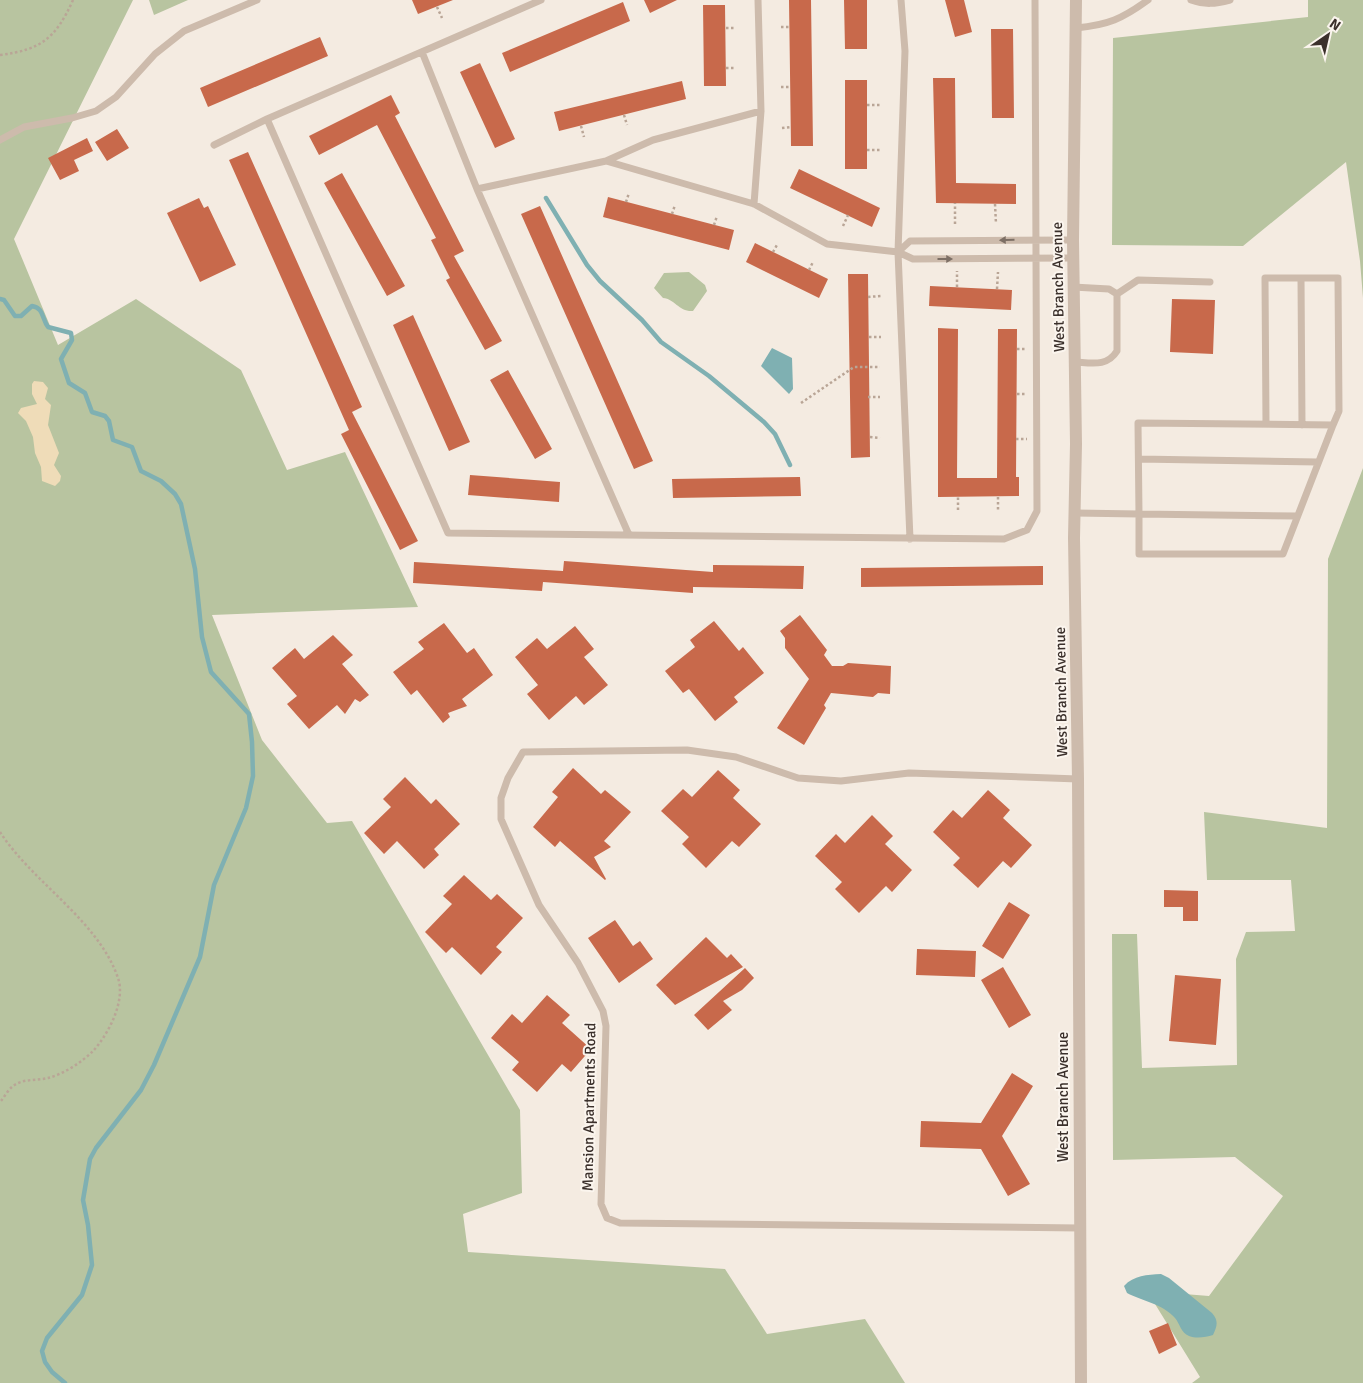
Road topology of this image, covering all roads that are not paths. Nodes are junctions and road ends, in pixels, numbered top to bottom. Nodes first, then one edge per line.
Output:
1 (257, 0) edge
2 (541, 0) edge
3 (758, 0) edge
4 (901, 0) edge
5 (1035, 0) edge
6 (1076, 0) edge
7 (1148, 0) edge
8 (1191, 0) edge
9 (1230, 0) edge
10 (1076, 28) junction
11 (422, 52) junction
12 (761, 111) junction
13 (267, 118) junction
14 (0, 140) edge
15 (214, 145) dead end
16 (606, 161) junction
17 (477, 189) junction
18 (754, 204) junction
19 (1034, 239) junction
20 (1073, 240) junction
21 (898, 252) junction
22 (1035, 258) junction
23 (1073, 258) junction
24 (1301, 278) junction
25 (1210, 282) dead end
26 (1073, 287) junction
27 (1117, 294) junction
28 (1075, 362) junction
29 (1266, 424) junction
30 (1302, 425) junction
31 (1333, 425) junction
32 (1139, 459) junction
33 (1318, 462) junction
34 (1075, 514) junction
35 (1139, 514) junction
36 (1297, 516) junction
37 (629, 535) junction
38 (910, 539) junction
39 (1078, 778) junction
40 (1080, 1228) junction
41 (1081, 1383) edge

1 - 14 lane
2 - 11 lane
3 - 12 lane
4 - 21 lane
5 - 19 lane
6 - 10 street, West Branch Avenue
7 - 10 lane
8 - 9 lane
10 - 20 street, West Branch Avenue
11 - 13 lane
11 - 17 lane
12 - 16 lane
12 - 18 lane
13 - 15 lane
13 - 37 lane
16 - 17 lane
16 - 18 lane
17 - 37 lane
18 - 21 lane
19 - 20 lane
19 -> 21 lane
19 - 22 lane
20 - 23 street, West Branch Avenue
21 -> 22 lane
21 - 38 lane
22 - 23 lane
22 - 38 lane
23 - 26 street, West Branch Avenue
24 - 29 lane
24 - 30 lane
24 - 31 lane
25 - 27 lane
26 - 27 lane
26 - 28 street, West Branch Avenue
27 - 28 lane
28 - 34 street, West Branch Avenue
29 - 30 lane
29 - 32 lane
30 - 31 lane
31 - 33 lane
32 - 33 lane
32 - 35 lane
33 - 36 lane
34 - 35 lane
34 - 39 street, West Branch Avenue
35 - 36 lane
35 - 36 lane
37 - 38 lane
39 - 40 street, West Branch Avenue
39 - 40 lane, Mansion Apartments Road
40 - 41 street, West Branch Avenue

